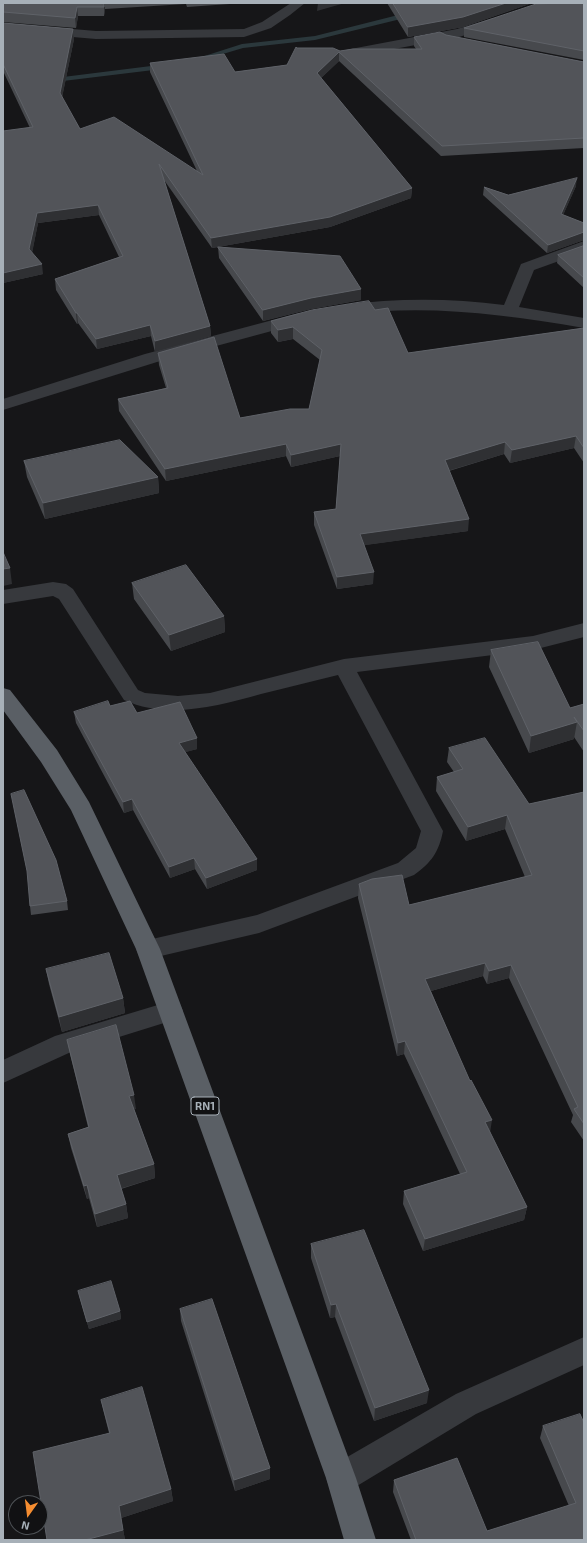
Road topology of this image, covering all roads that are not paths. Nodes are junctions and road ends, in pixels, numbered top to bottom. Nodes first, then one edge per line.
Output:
1 (299, 3) edge
2 (504, 18) edge
3 (3, 27) edge
4 (434, 37) junction
5 (465, 43) edge
6 (340, 55) edge
7 (584, 246) edge
8 (510, 310) junction
9 (584, 323) edge
10 (3, 405) edge
11 (3, 596) edge
12 (584, 630) edge
13 (344, 666) junction
14 (3, 695) edge
15 (148, 949) junction
16 (172, 1011) junction
17 (3, 1072) edge
18 (584, 1351) edge
19 (341, 1478) junction
20 (360, 1540) edge

1 - 3 street
2 - 4 street
4 - 5 street
4 - 6 street
7 - 8 street
8 - 9 street
8 - 10 street
11 - 13 street
12 - 13 street
13 - 15 street
14 - 15 highway, RN1
15 - 16 highway, RN1
16 - 17 street
16 - 19 highway, RN1
18 - 19 street
19 - 20 highway, RN1

